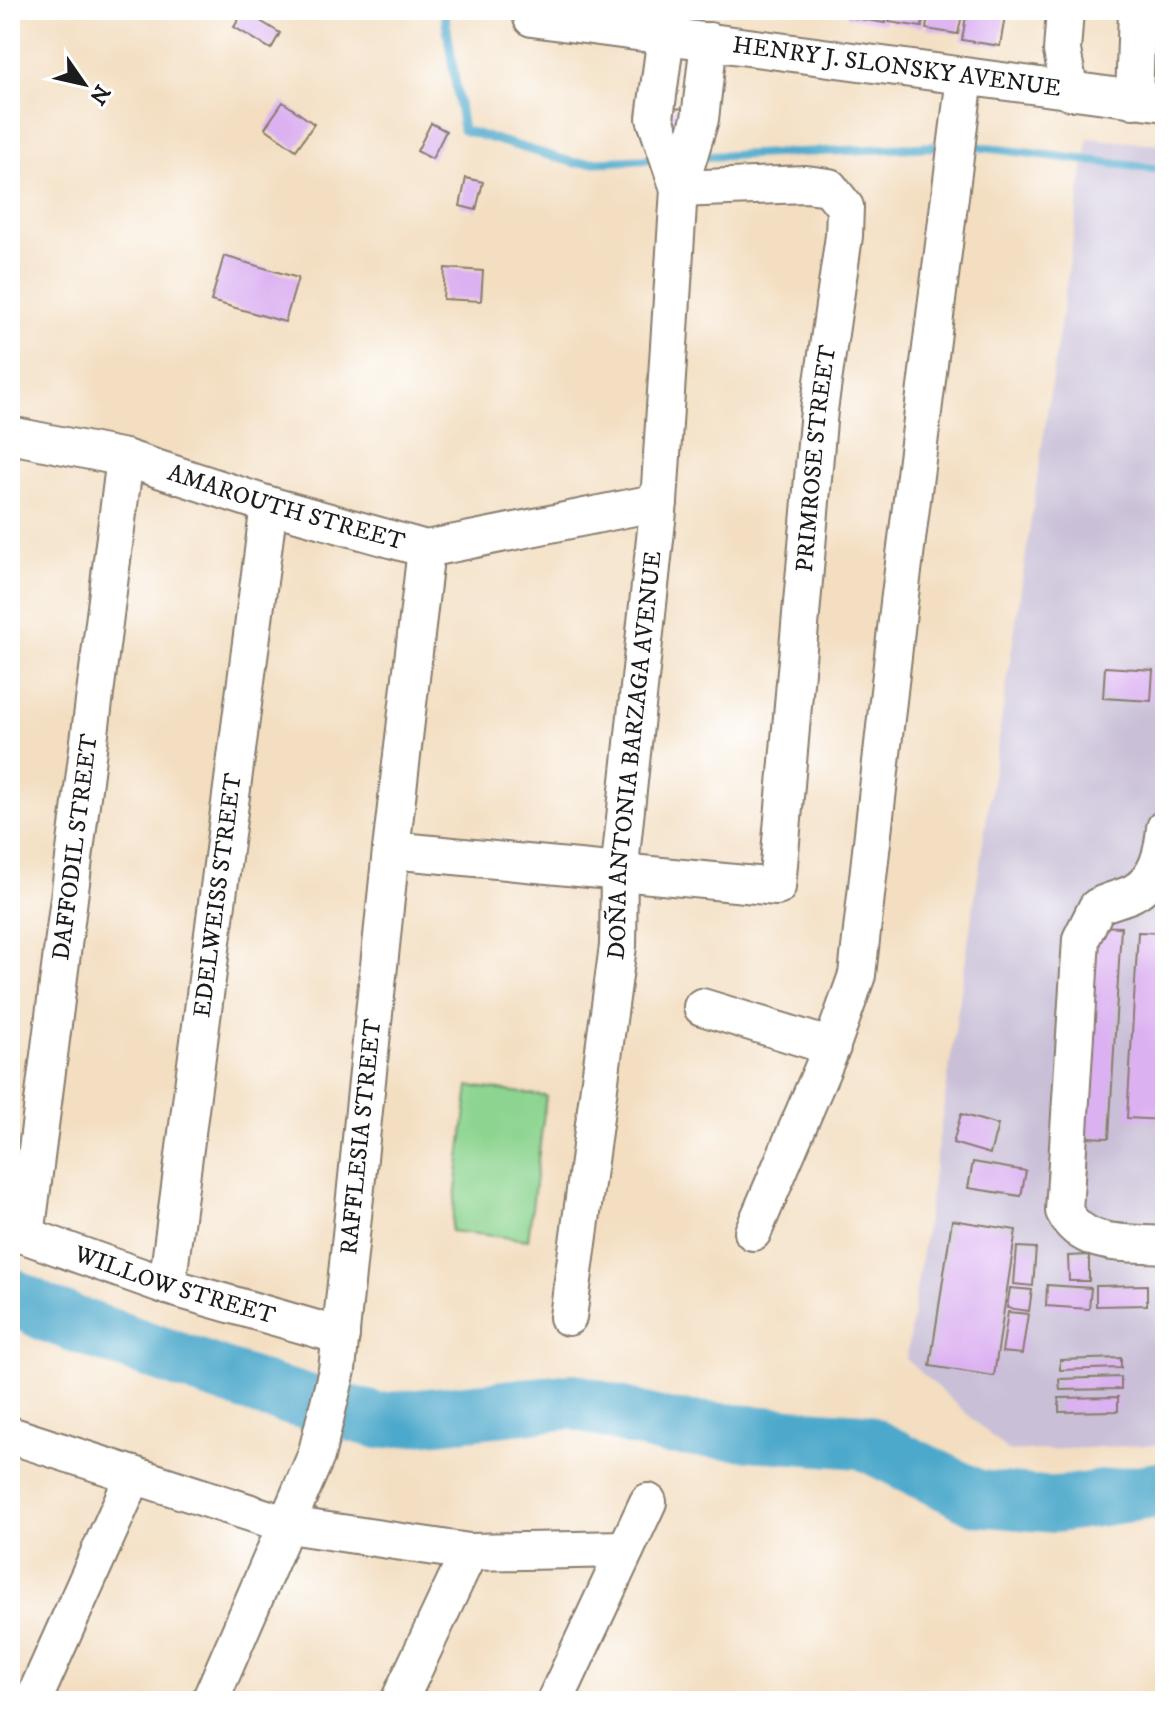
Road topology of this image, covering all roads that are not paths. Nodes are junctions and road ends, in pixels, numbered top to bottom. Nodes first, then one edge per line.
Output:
1 (1065, 10) edge
2 (1137, 10) edge
3 (532, 18) dead end
4 (666, 35) junction
5 (709, 41) junction
6 (965, 77) junction
7 (1070, 92) junction
8 (1150, 102) edge
9 (679, 189) junction
10 (10, 435) edge
11 (125, 458) junction
12 (659, 502) junction
13 (269, 505) junction
14 (426, 549) junction
15 (1165, 828) edge
16 (391, 850) junction
17 (619, 874) junction
18 (702, 1007) dead end
19 (832, 1047) junction
20 (753, 1232) dead end
21 (18, 1233) edge
22 (1165, 1245) edge
23 (167, 1286) junction
24 (568, 1317) dead end
25 (339, 1353) junction
26 (10, 1435) edge
27 (134, 1475) junction
28 (648, 1502) dead end
29 (288, 1525) junction
30 (626, 1549) junction
31 (469, 1552) junction
32 (33, 1701) edge
33 (210, 1701) edge
34 (399, 1701) edge
35 (555, 1701) edge

1 - 7 street
2 - 8 street
3 - 4 street, HENRY J. SLONSKY AVENUE
4 - 5 street, HENRY J. SLONSKY AVENUE
4 - 9 street, DOÑA ANTONIA BARZAGA AVENUE
5 - 6 street, HENRY J. SLONSKY AVENUE
5 - 9 street, DOÑA ANTONIA BARZAGA AVENUE
6 - 7 street, HENRY J. SLONSKY AVENUE
6 - 19 street
7 - 8 street, HENRY J. SLONSKY AVENUE
9 - 12 street, DOÑA ANTONIA BARZAGA AVENUE
9 - 17 street, PRIMROSE STREET
10 - 11 street, AMAROUTH STREET
11 - 13 street, AMAROUTH STREET
11 - 21 street, DAFFODIL STREET
12 - 14 street, AMAROUTH STREET
12 - 17 street, DOÑA ANTONIA BARZAGA AVENUE
13 - 14 street, AMAROUTH STREET
13 - 23 street, EDELWEISS STREET
14 - 16 street, RAFFLESIA STREET
15 - 22 street
16 - 17 street
16 - 25 street, RAFFLESIA STREET
17 - 24 street, DOÑA ANTONIA BARZAGA AVENUE
18 - 19 street
19 - 20 street
21 - 23 street, WILLOW STREET
23 - 25 street, WILLOW STREET
25 - 29 street, RAFFLESIA STREET
26 - 27 street
27 - 29 street
27 - 32 street
28 - 30 street
29 - 31 street
29 - 33 street, RAFFLESIA STREET
30 - 31 street
30 - 35 street
31 - 34 street

